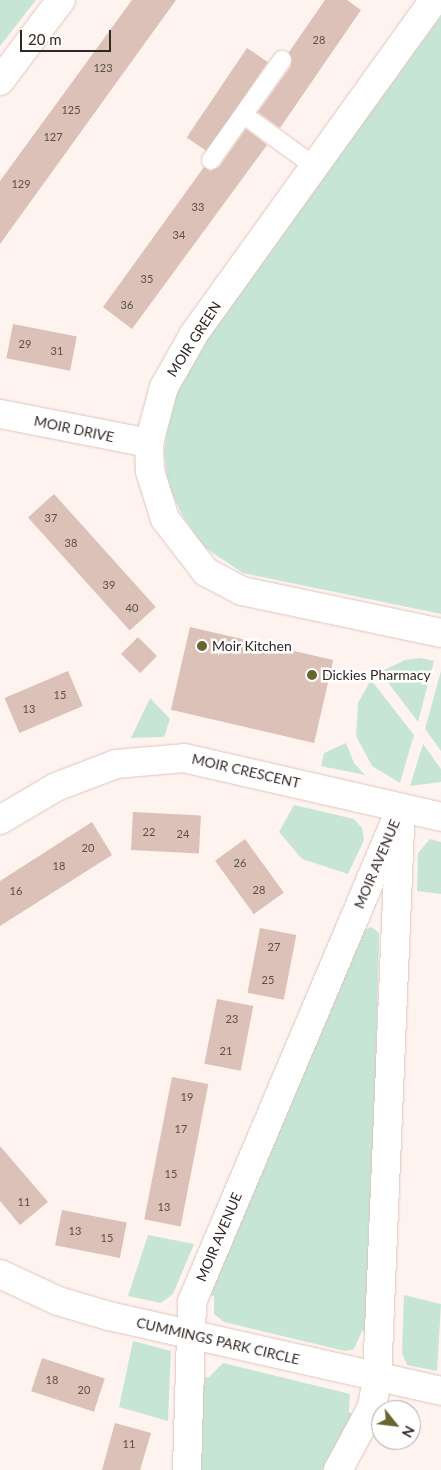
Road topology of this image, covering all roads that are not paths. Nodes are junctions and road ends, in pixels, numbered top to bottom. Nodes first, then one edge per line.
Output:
1 (61, 0) edge
2 (434, 0) edge
3 (282, 60) dead end
4 (0, 81) edge
5 (244, 114) junction
6 (211, 160) dead end
7 (314, 166) junction
8 (0, 414) edge
9 (149, 443) junction
10 (441, 633) edge
11 (401, 808) junction
12 (441, 817) edge
13 (0, 820) edge
14 (0, 1274) edge
15 (188, 1332) junction
16 (377, 1378) junction
17 (441, 1391) edge
18 (187, 1470) edge
19 (338, 1470) edge

1 - 4 street
2 - 7 street, MOIR GREEN
3 - 5 lane
5 - 6 lane
5 - 7 lane
7 - 9 street, MOIR GREEN
8 - 9 street, MOIR DRIVE
9 - 10 street, MOIR GREEN
11 - 12 street, MOIR CRESCENT
11 - 13 street, MOIR CRESCENT
11 - 15 street, MOIR AVENUE
11 - 16 street, MOIR AVENUE
14 - 15 street, CUMMINGS PARK CIRCLE
15 - 16 street, CUMMINGS PARK CIRCLE
15 - 18 street, MOIR AVENUE
16 - 17 street, CUMMINGS PARK CIRCLE
16 - 19 street, MOIR AVENUE

